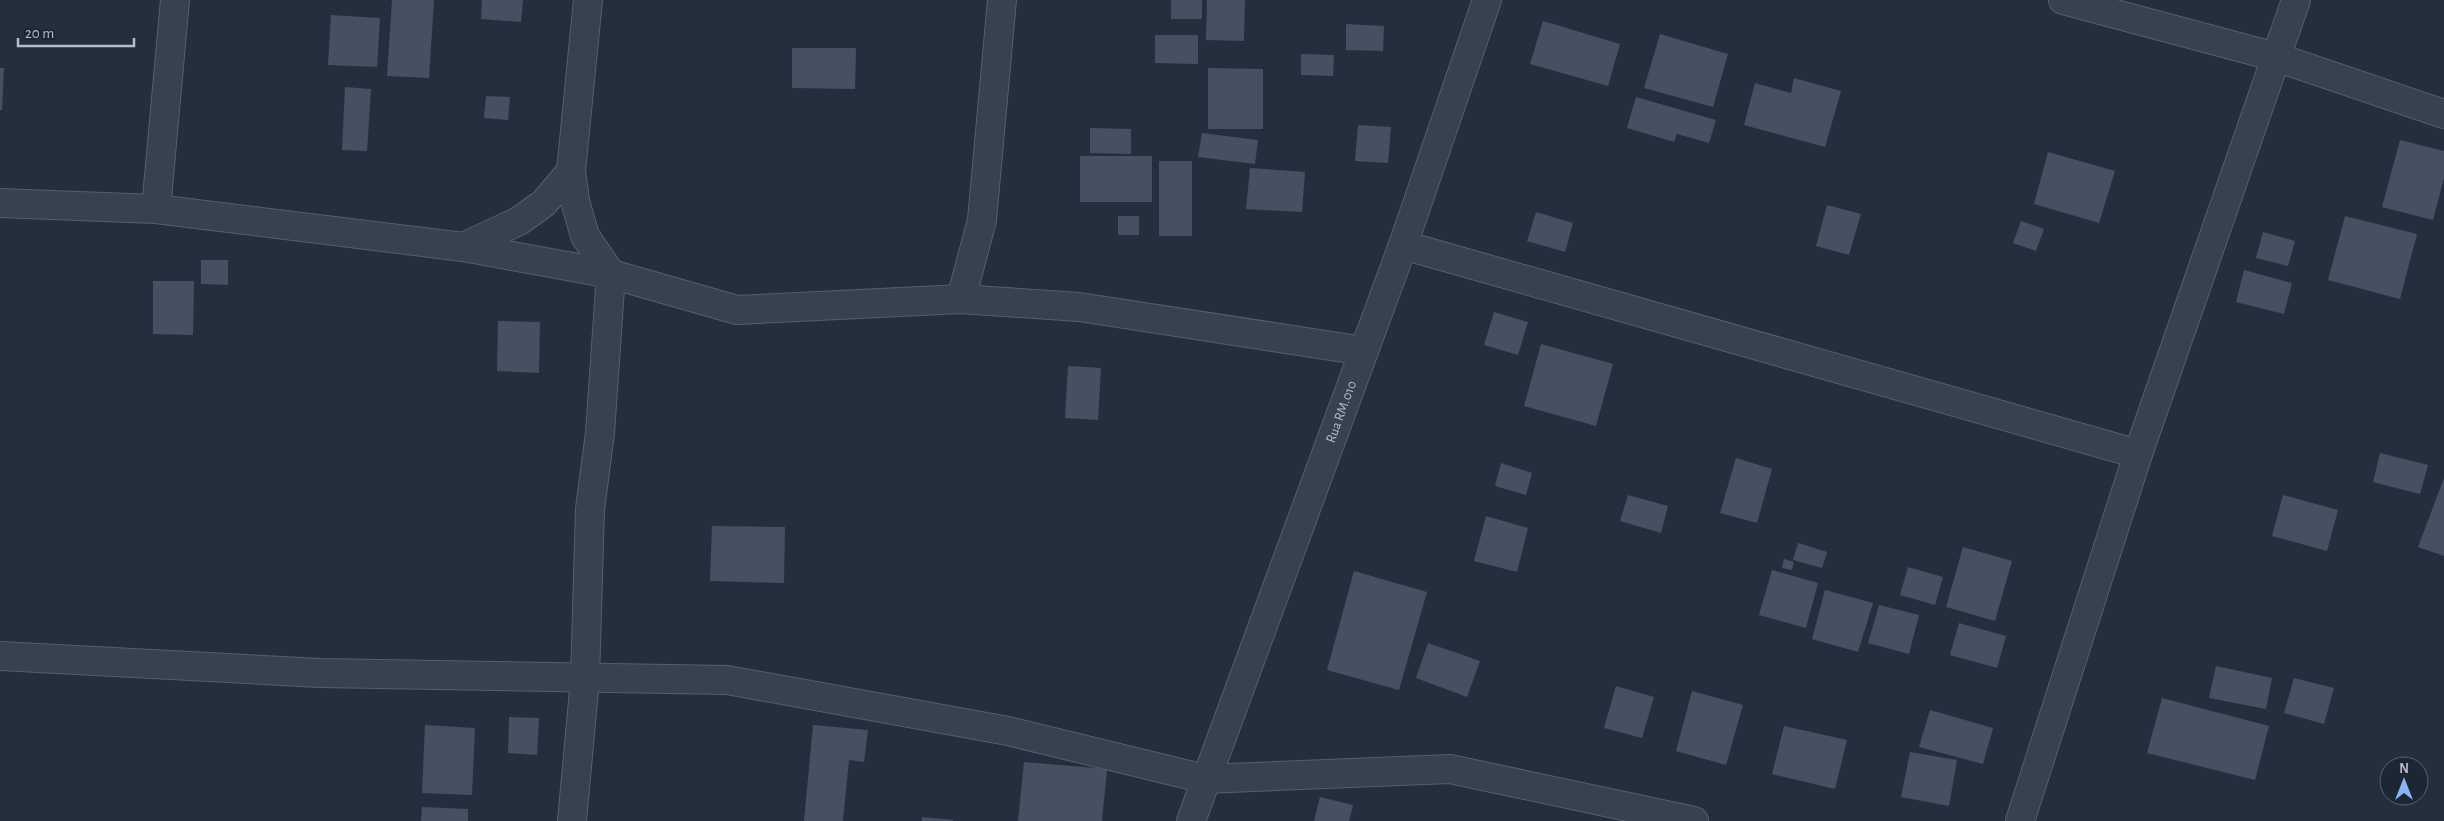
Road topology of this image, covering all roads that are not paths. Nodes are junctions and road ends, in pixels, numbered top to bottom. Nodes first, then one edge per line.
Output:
1 (176, 0) edge
2 (588, 0) edge
3 (1002, 0) edge
4 (1487, 0) edge
5 (2062, 0) edge
6 (2296, 0) edge
7 (2276, 57) junction
8 (2444, 114) edge
9 (571, 171) junction
10 (0, 203) edge
11 (156, 209) junction
12 (1403, 245) junction
13 (463, 247) junction
14 (611, 274) junction
15 (961, 299) junction
16 (1364, 351) junction
17 (2138, 454) junction
18 (0, 656) edge
19 (585, 679) junction
20 (1205, 779) junction
21 (572, 821) edge
22 (1191, 821) edge
23 (1694, 821) edge
24 (2020, 821) edge

1 - 11 street
2 - 9 street
3 - 15 street
4 - 12 street, Rua RM.010
5 - 7 street
6 - 7 street
7 - 8 street
7 - 17 street
9 - 13 street
9 - 14 street
10 - 11 street
11 - 13 street
12 - 16 street, Rua RM.010
12 - 17 street
13 - 14 street
14 - 15 street
14 - 19 street
15 - 16 street
16 - 20 street, Rua RM.010
17 - 24 street
18 - 19 street
19 - 20 street
19 - 21 street
20 - 22 street, Rua RM.010
20 - 23 street

